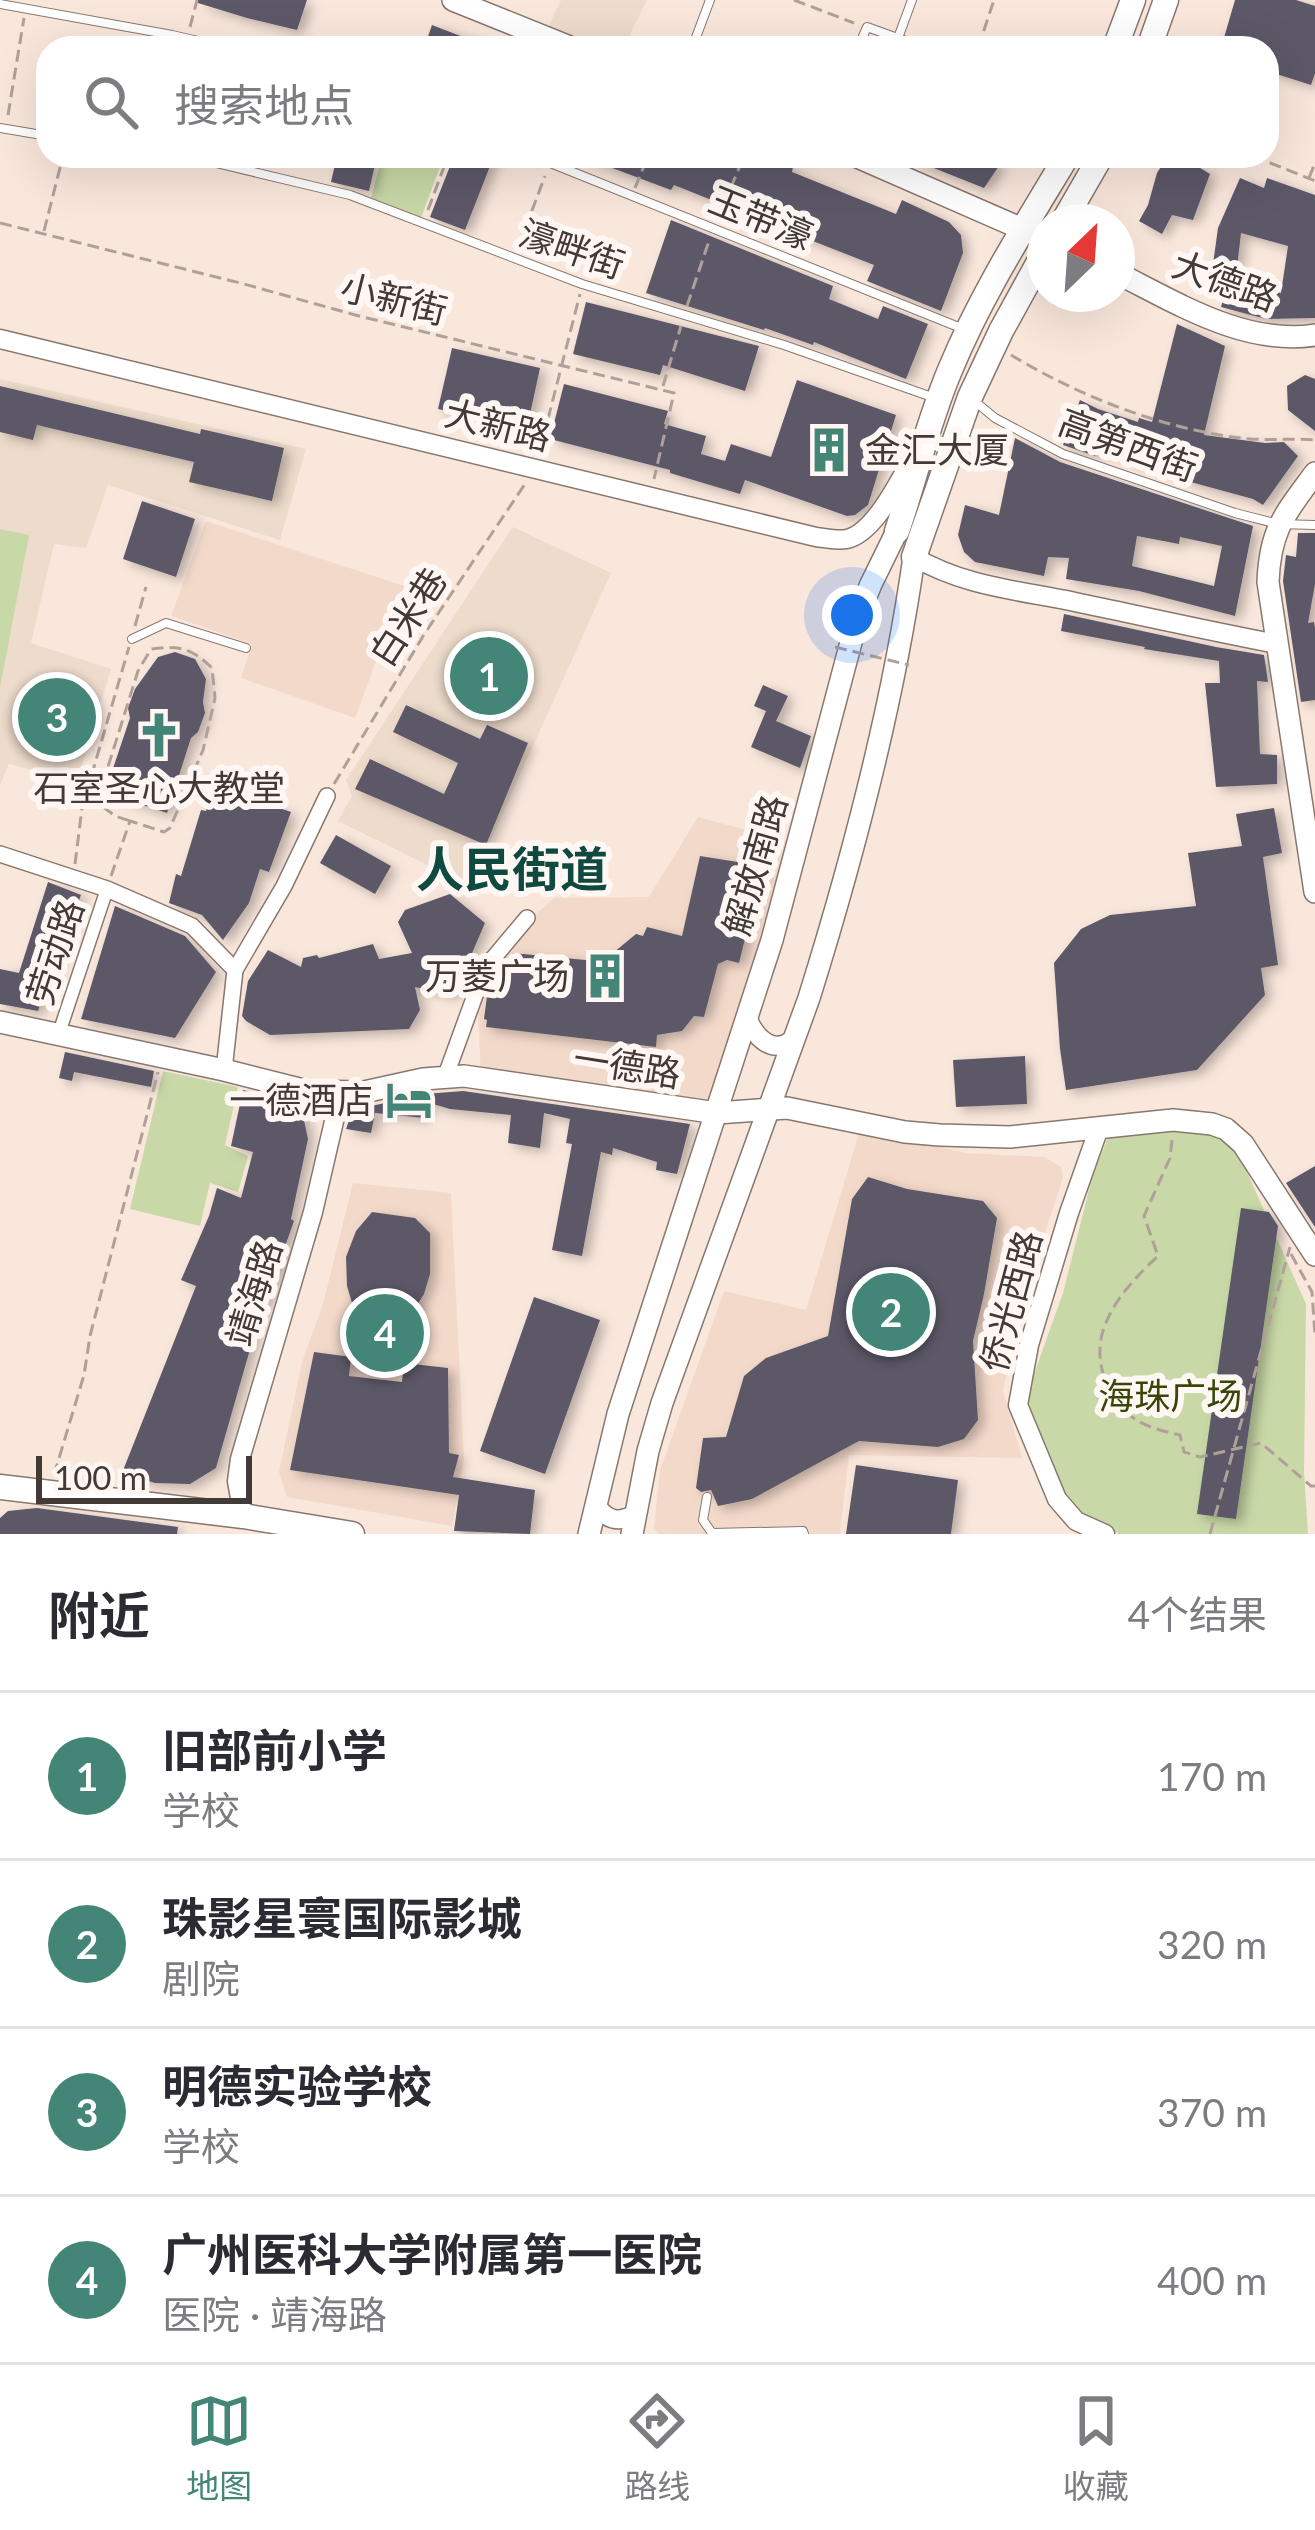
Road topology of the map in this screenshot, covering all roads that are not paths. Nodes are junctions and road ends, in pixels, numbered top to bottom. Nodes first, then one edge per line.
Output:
1 (453, 0) edge
2 (710, 0) edge
3 (913, 0) edge
4 (1133, 0) edge
5 (1166, 0) edge
6 (0, 4) edge
7 (177, 36) edge
8 (542, 36) edge
9 (696, 36) edge
10 (863, 36) edge
11 (892, 36) edge
12 (899, 36) edge
13 (1120, 36) edge
14 (1153, 36) edge
15 (3, 128) edge
16 (36, 134) edge
17 (238, 168) edge
18 (562, 168) edge
19 (883, 168) edge
20 (1062, 168) edge
21 (1094, 168) edge
22 (1047, 204) edge
23 (1073, 204) edge
24 (1027, 231) edge
25 (1027, 244) edge
26 (1135, 281) edge
27 (1027, 284) edge
28 (968, 331) junction
29 (1315, 335) edge
30 (0, 339) edge
31 (970, 397) junction
32 (939, 400) junction
33 (929, 431) junction
34 (1315, 473) edge
35 (1278, 524) junction
36 (1315, 526) edge
37 (897, 531) joint
38 (914, 557) junction
39 (131, 639) road end
40 (1276, 644) junction
41 (246, 649) dead end
42 (1307, 792) edge
43 (327, 796) road end
44 (0, 854) edge
45 (107, 890) junction
46 (1315, 892) edge
47 (527, 918) dead end
48 (235, 970) junction
49 (747, 1017) junction
50 (0, 1022) edge
51 (59, 1033) junction
52 (794, 1038) junction
53 (224, 1070) junction
54 (446, 1075) junction
55 (348, 1093) junction
56 (769, 1108) junction
57 (717, 1112) junction
58 (1099, 1128) junction
59 (1315, 1256) edge
60 (0, 1487) edge
61 (706, 1497) dead end
62 (596, 1504) junction
63 (244, 1516) junction
64 (635, 1527) edge
65 (1074, 1527) edge
66 (352, 1534) edge
67 (589, 1534) edge
68 (804, 1534) edge
69 (1105, 1534) edge

1 - 8 main road
2 - 9 lane
3 - 12 lane
4 - 13 main road
5 - 14 main road
6 - 7 lane
10 - 11 lane
15 - 16 lane
17 - 32 lane, 濠畔街
18 - 28 lane, 玉带濠
19 - 24 main road
20 - 22 main road, 解放南路
21 - 23 main road
25 - 28 main road, 解放南路
26 - 29 main road, 大德路
27 - 31 main road
28 - 32 main road, 解放南路
30 - 33 street, 大新路
31 - 35 lane, 高第西街
31 - 38 main road
32 - 33 main road, 解放南路
33 - 37 main road, 解放南路
34 - 35 main road
35 - 36 lane, 高第西街
35 - 40 main road
37 - 49 main road, 解放南路
38 - 40 street
38 - 52 main road
39 - 41 lane
40 - 42 main road
42 - 46 main road
43 - 48 street
44 - 45 street
45 - 48 street
45 - 51 street, 劳动路
47 - 54 street
48 - 53 street
49 - 52 street
49 - 57 main road, 解放南路
50 - 51 main road, 一德路
51 - 53 main road, 一德路
52 - 56 main road
53 - 55 main road, 一德路
54 - 55 main road, 一德路
54 - 57 main road, 一德路
55 - 63 street, 靖海路
56 - 57 main road, 一德路
56 - 58 main road, 一德路
56 - 64 main road
57 - 62 main road, 解放南路
58 - 59 main road, 一德路
58 - 65 street, 侨光西路
60 - 63 main road
61 - 68 lane
62 - 64 street
62 - 67 main road, 解放南路
63 - 66 main road
65 - 69 street, 侨光西路

